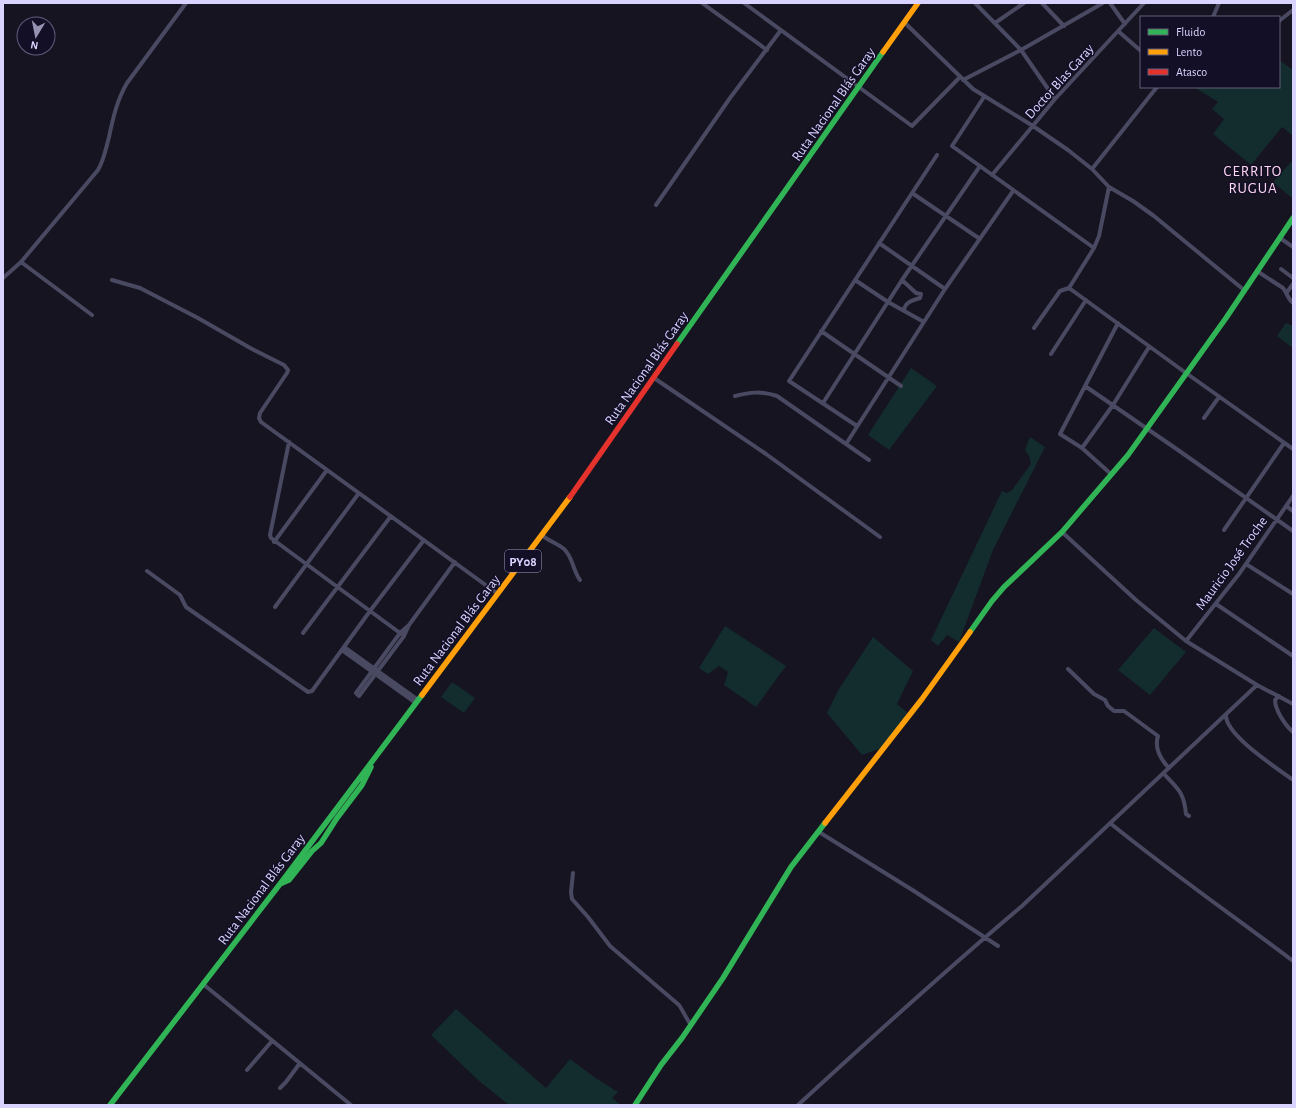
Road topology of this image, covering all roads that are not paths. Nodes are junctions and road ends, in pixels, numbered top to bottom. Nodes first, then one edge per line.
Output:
1 (186, 3) edge
2 (702, 3) edge
3 (744, 3) edge
4 (918, 3) edge
5 (975, 3) edge
6 (1024, 3) edge
7 (1042, 3) edge
8 (1103, 3) edge
9 (1110, 3) edge
10 (1144, 3) edge
11 (1217, 4) edge
12 (1293, 10) edge
13 (1213, 16) edge
14 (1280, 20) edge
15 (905, 23) junction
16 (994, 23) junction
17 (1125, 24) junction
18 (1064, 26) junction
19 (781, 30) junction
20 (1118, 31) junction
21 (767, 50) junction
22 (1020, 50) junction
23 (1140, 50) edge
24 (962, 79) junction
25 (859, 86) junction
26 (1156, 88) edge
27 (984, 96) junction
28 (1055, 99) junction
29 (1033, 126) junction
30 (937, 155) dead end
31 (980, 166) junction
32 (1092, 169) junction
33 (992, 175) junction
34 (1109, 187) junction
35 (1013, 191) junction
36 (912, 193) junction
37 (656, 205) dead end
38 (946, 216) junction
39 (1293, 218) edge
40 (1280, 238) junction
41 (980, 239) junction
42 (879, 243) junction
43 (1293, 247) edge
44 (1094, 248) junction
45 (21, 262) junction
46 (912, 266) junction
47 (1281, 269) dead end
48 (1256, 271) junction
49 (3, 278) edge
50 (1293, 278) edge
51 (112, 280) dead end
52 (855, 280) junction
53 (902, 280) junction
54 (1293, 284) edge
55 (1069, 288) junction
56 (945, 289) junction
57 (1244, 290) junction
58 (1287, 292) junction
59 (1086, 300) junction
60 (888, 302) junction
61 (1293, 303) edge
62 (904, 310) junction
63 (92, 315) dead end
64 (924, 322) junction
65 (1118, 323) junction
66 (1034, 328) dead end
67 (822, 331) junction
68 (1149, 347) junction
69 (855, 354) junction
70 (1051, 354) dead end
71 (1186, 373) junction
72 (654, 378) junction
73 (889, 378) junction
74 (901, 386) dead end
75 (1085, 386) junction
76 (735, 396) dead end
77 (1219, 397) junction
78 (823, 403) junction
79 (1113, 405) junction
80 (1204, 418) dead end
81 (857, 426) junction
82 (1148, 429) junction
83 (289, 442) junction
84 (1284, 443) junction
85 (846, 444) junction
86 (1082, 448) junction
87 (1293, 449) edge
88 (869, 460) dead end
89 (328, 470) junction
90 (1112, 474) junction
91 (359, 493) junction
92 (1293, 496) edge
93 (1246, 498) junction
94 (1286, 506) junction
95 (1293, 511) edge
96 (391, 516) junction
97 (1277, 520) junction
98 (1224, 530) dead end
99 (1293, 531) edge
100 (1062, 532) junction
101 (542, 535) junction
102 (880, 537) dead end
103 (424, 540) junction
104 (274, 542) junction
105 (455, 562) junction
106 (306, 564) junction
107 (1246, 564) junction
108 (147, 571) dead end
109 (580, 580) dead end
110 (338, 588) junction
111 (498, 594) junction
112 (1293, 594) edge
113 (1216, 604) junction
114 (274, 607) dead end
115 (370, 611) junction
116 (303, 633) dead end
117 (402, 635) junction
118 (1186, 641) junction
119 (343, 648) junction
120 (1293, 656) edge
121 (1068, 669) dead end
122 (375, 671) junction
123 (1257, 685) junction
124 (1278, 696) junction
125 (417, 702) junction
126 (1293, 704) edge
127 (1226, 715) junction
128 (1293, 732) edge
129 (1169, 768) junction
130 (1164, 774) junction
131 (1293, 780) edge
132 (1189, 816) dead end
133 (1110, 823) junction
134 (819, 832) junction
135 (574, 873) dead end
136 (985, 937) junction
137 (998, 946) dead end
138 (1293, 961) edge
139 (202, 984) junction
140 (691, 1025) junction
141 (272, 1041) junction
142 (300, 1063) junction
143 (247, 1070) dead end
144 (280, 1088) dead end
145 (110, 1105) edge
146 (351, 1105) edge
147 (635, 1105) edge
148 (798, 1105) edge

1 - 45 street
2 - 21 street
3 - 19 street
4 - 15 main road, Ruta Nacional Blás Garay / PY08
5 - 16 street
6 - 16 street
7 - 18 street
8 - 18 street
9 - 17 street
10 - 17 street, Doctor Blas Garay
11 - 13 street
12 - 14 street
15 - 24 street
15 - 25 main road, Ruta Nacional Blás Garay / PY08
16 - 22 street
17 - 20 street, Doctor Blas Garay
18 - 22 street
19 - 21 street
19 - 25 street
20 - 23 street
20 - 28 street, Doctor Blas Garay
21 - 37 street
22 - 24 street
22 - 28 street
24 - 25 street
24 - 27 street
25 - 72 main road, Ruta Nacional Blás Garay / PY08
26 - 32 street
27 - 29 street
27 - 31 street
28 - 29 street, Doctor Blas Garay
29 - 32 street
29 - 33 street, Doctor Blas Garay
30 - 36 street
31 - 33 street
31 - 38 street
32 - 34 street
33 - 35 street
34 - 44 street
34 - 57 street
35 - 41 street
35 - 44 street
36 - 38 street
36 - 42 street
38 - 41 street
38 - 46 street
39 - 40 main road
40 - 43 street
40 - 48 main road
41 - 56 street
42 - 46 street
42 - 52 street
44 - 55 street
45 - 49 street
45 - 63 street
46 - 53 street
46 - 56 street
47 - 50 street
48 - 57 main road
48 - 58 street
51 - 83 street
52 - 60 street
52 - 67 street
53 - 60 street
53 - 62 street
54 - 58 street
55 - 59 street
55 - 66 street
56 - 64 street
57 - 71 main road
58 - 61 street
59 - 65 street
59 - 70 street
60 - 62 street
60 - 69 street
62 - 64 street
64 - 73 street
65 - 68 street
65 - 75 street
67 - 69 street
67 - 78 street
68 - 71 street
68 - 79 street
69 - 73 street
69 - 78 street
71 - 77 street
71 - 82 main road
72 - 101 main road, Ruta Nacional Blás Garay / PY08
72 - 102 street
73 - 74 street
73 - 81 street
75 - 79 street
75 - 86 street
76 - 85 street
77 - 80 street
77 - 84 street
78 - 81 street
79 - 82 street
79 - 86 street
81 - 85 street
82 - 90 main road
82 - 93 street
83 - 89 street
83 - 104 street
84 - 87 street
84 - 93 street
85 - 88 street
86 - 90 street
89 - 91 street
89 - 104 street
90 - 100 main road
91 - 96 street
91 - 106 street
92 - 94 street, Mauricio José Troche
93 - 97 street
93 - 98 street
94 - 95 street
94 - 97 street, Mauricio José Troche
96 - 103 street
96 - 110 street
97 - 99 street
97 - 107 street, Mauricio José Troche
100 - 118 street
100 - 134 main road
101 - 109 street
101 - 111 main road, Ruta Nacional Blás Garay / PY08
103 - 105 street
103 - 115 street
104 - 106 street
105 - 111 street
105 - 117 street
106 - 110 street
106 - 114 street
107 - 112 street
107 - 113 street, Mauricio José Troche
108 - 119 street
110 - 115 street
110 - 116 street
111 - 125 main road, Ruta Nacional Blás Garay / PY08
113 - 118 street, Mauricio José Troche
113 - 120 street
115 - 117 street
115 - 119 street
117 - 122 street
118 - 123 street
119 - 122 street
121 - 129 street
122 - 122 street
122 - 125 street
123 - 124 street
123 - 127 street
124 - 126 street
124 - 128 street
125 - 139 main road, Ruta Nacional Blás Garay / PY08
127 - 129 street
127 - 131 street
129 - 130 street
130 - 132 street
130 - 133 street
133 - 136 street
133 - 138 street
134 - 136 street
134 - 140 main road
135 - 140 street
136 - 137 street
136 - 148 street
139 - 141 street
139 - 145 main road, Ruta Nacional Blás Garay / PY08
140 - 147 main road
141 - 142 street
141 - 143 street
142 - 144 street
142 - 146 street

